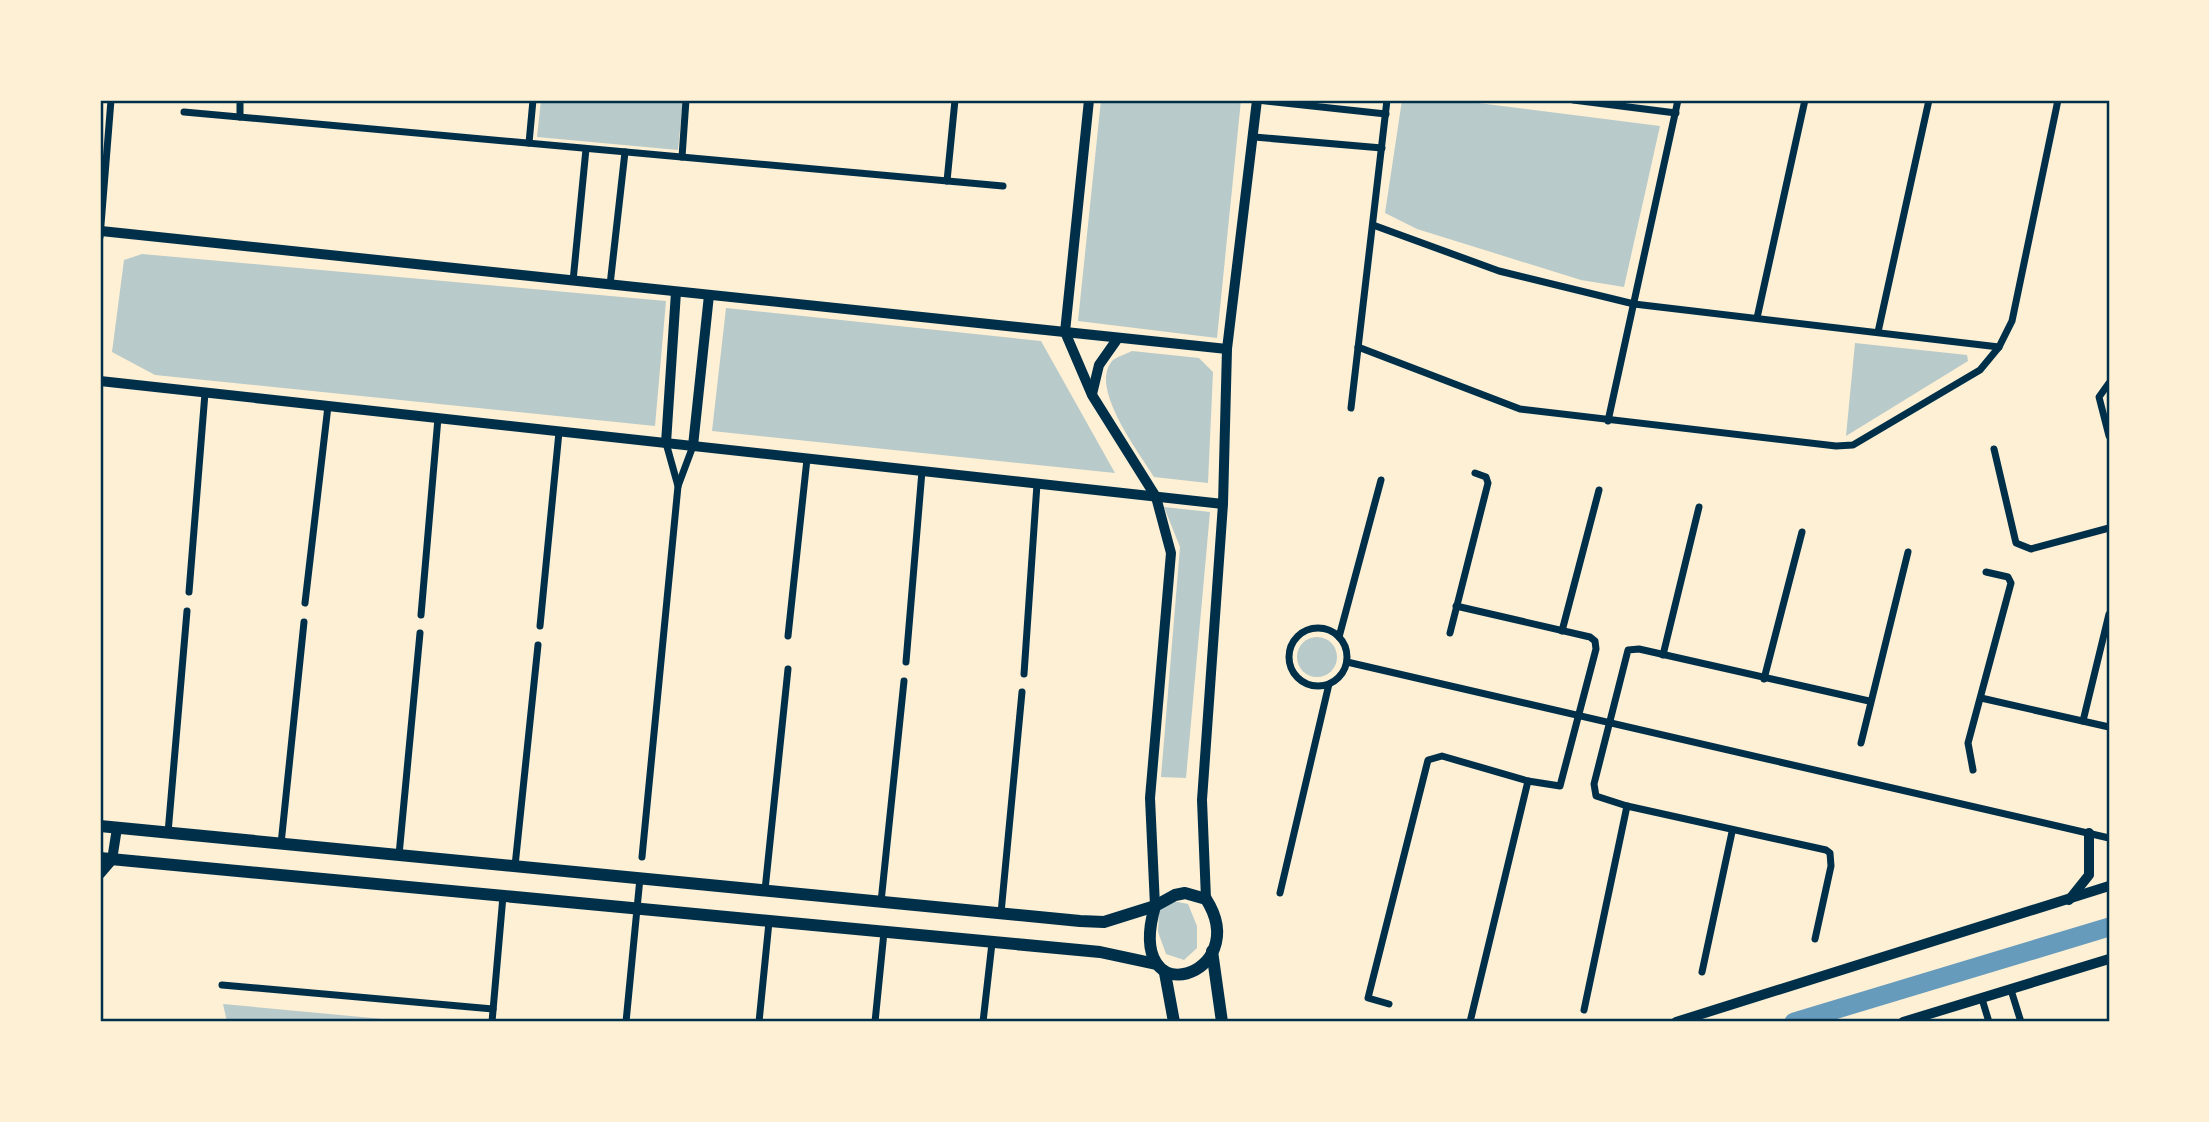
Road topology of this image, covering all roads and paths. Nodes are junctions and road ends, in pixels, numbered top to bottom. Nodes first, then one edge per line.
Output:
1 (111, 100) edge
2 (240, 100) edge
3 (533, 100) edge
4 (687, 100) edge
5 (955, 100) edge
6 (1089, 100) edge
7 (1257, 100) edge
8 (1387, 100) edge
9 (1573, 100) edge
10 (1678, 100) edge
11 (1805, 100) edge
12 (1929, 100) edge
13 (2058, 100) edge
14 (184, 112) dead end
15 (1676, 113) junction
16 (1386, 114) junction
17 (240, 117) junction
18 (100, 134) edge
19 (109, 135) junction
20 (1254, 137) junction
21 (529, 144) junction
22 (1382, 148) junction
23 (586, 149) junction
24 (625, 152) junction
25 (682, 157) junction
26 (947, 181) junction
27 (1003, 186) dead end
28 (1373, 225) junction
29 (101, 234) edge
30 (573, 281) junction
31 (610, 285) junction
32 (676, 292) junction
33 (709, 295) junction
34 (1634, 304) junction
35 (1757, 318) junction
36 (1065, 332) junction
37 (1878, 332) junction
38 (1118, 338) junction
39 (1358, 347) junction
40 (1999, 347) junction
41 (1227, 349) junction
42 (100, 382) edge
43 (2109, 383) edge
44 (205, 393) junction
45 (1092, 395) junction
46 (328, 406) junction
47 (1351, 408) dead end
48 (438, 418) junction
49 (1608, 421) junction
50 (559, 432) junction
51 (2109, 436) edge
52 (666, 443) junction
53 (693, 446) junction
54 (1994, 449) dead end
55 (807, 459) junction
56 (922, 471) junction
57 (1475, 473) dead end
58 (1381, 480) dead end
59 (1037, 484) junction
60 (678, 486) junction
61 (1599, 490) dead end
62 (1156, 497) junction
63 (1223, 504) junction
64 (1699, 507) dead end
65 (2109, 528) edge
66 (1802, 533) dead end
67 (1908, 552) dead end
68 (1986, 572) dead end
69 (189, 592) dead end
70 (305, 603) dead end
71 (1456, 606) junction
72 (187, 611) dead end
73 (2109, 614) edge
74 (421, 615) dead end
75 (303, 622) dead end
76 (540, 626) dead end
77 (1562, 631) junction
78 (420, 633) dead end
79 (1450, 633) dead end
80 (789, 636) dead end
81 (1339, 637) junction
82 (538, 645) dead end
83 (1663, 655) junction
84 (906, 662) dead end
85 (1346, 662) junction
86 (789, 669) dead end
87 (1024, 674) dead end
88 (1764, 679) junction
89 (904, 681) dead end
90 (1329, 684) junction
91 (1022, 692) dead end
92 (1981, 698) junction
93 (1869, 701) junction
94 (1580, 718) junction
95 (2083, 721) junction
96 (1610, 725) junction
97 (2109, 727) edge
98 (1861, 743) dead end
99 (1973, 770) dead end
100 (1528, 781) junction
101 (1628, 806) junction
102 (100, 826) edge
103 (117, 828) junction
104 (1732, 832) junction
105 (168, 833) junction
106 (2089, 833) junction
107 (2109, 838) edge
108 (281, 844) junction
109 (399, 855) junction
110 (642, 857) dead end
111 (106, 859) edge
112 (515, 866) junction
113 (100, 874) edge
114 (640, 878) junction
115 (2109, 886) edge
116 (765, 890) junction
117 (1280, 893) dead end
118 (503, 896) junction
119 (1206, 899) junction
120 (2069, 900) junction
121 (881, 902) junction
122 (1155, 906) junction
123 (637, 909) junction
124 (1001, 913) junction
125 (769, 922) junction
126 (884, 932) junction
127 (1815, 939) dead end
128 (992, 943) junction
129 (1212, 951) junction
130 (2109, 959) edge
131 (1160, 969) junction
132 (1702, 972) dead end
133 (222, 985) dead end
134 (2011, 990) junction
135 (1982, 999) junction
136 (1389, 1004) dead end
137 (493, 1009) junction
138 (1584, 1010) dead end
139 (492, 1022) edge
140 (626, 1022) edge
141 (759, 1022) edge
142 (875, 1022) edge
143 (983, 1022) edge
144 (1174, 1022) edge
145 (1223, 1022) edge
146 (1470, 1022) edge
147 (1676, 1022) edge
148 (1902, 1022) edge
149 (1989, 1022) edge
150 (2021, 1022) edge

1 - 19 street
2 - 17 street
3 - 21 street
4 - 25 street
5 - 26 street
6 - 36 street
7 - 16 street
7 - 20 street
8 - 16 street
9 - 15 street
10 - 15 street
11 - 35 street
12 - 37 street
13 - 40 street
14 - 17 street
15 - 34 street
16 - 22 street
17 - 21 street
18 - 19 street
19 - 29 street
20 - 22 street
20 - 41 street
21 - 23 street
22 - 28 street
23 - 24 street
23 - 30 street
24 - 25 street
24 - 31 street
25 - 26 street
26 - 27 street
28 - 34 street
28 - 39 street
29 - 30 street
30 - 31 street
31 - 32 street
32 - 33 street
32 - 52 street
33 - 36 street
33 - 53 street
34 - 35 street
34 - 49 street
35 - 37 street
36 - 38 street
36 - 45 street
37 - 40 street
38 - 41 street
38 - 45 street
39 - 47 street
39 - 49 street
40 - 49 street
41 - 63 street
42 - 44 street
43 - 51 street
44 - 46 street
44 - 69 street
45 - 62 street
46 - 48 street
46 - 70 street
48 - 50 street
48 - 74 street
50 - 52 street
50 - 76 street
52 - 53 street
52 - 60 street
53 - 55 street
53 - 60 street
54 - 65 street
55 - 56 street
55 - 80 street
56 - 59 street
56 - 84 street
57 - 71 street
58 - 81 street
59 - 62 street
59 - 87 street
60 - 110 street
61 - 77 street
62 - 63 street
62 - 122 street
63 - 119 street
64 - 83 street
66 - 88 street
67 - 93 street
68 - 92 street
71 - 77 street
71 - 79 street
72 - 105 street
73 - 95 street
75 - 108 street
77 - 94 street
78 - 109 street
81 - 85 street
81 - 90 street
82 - 112 street
83 - 88 street
83 - 96 street
85 - 90 street
85 - 94 street
86 - 116 street
88 - 93 street
89 - 121 street
90 - 117 street
91 - 124 street
92 - 95 street
92 - 99 street
93 - 98 street
94 - 96 street
94 - 100 street
95 - 97 street
96 - 101 street
96 - 106 street
100 - 136 street
100 - 146 street
101 - 104 street
101 - 138 street
102 - 103 main road
103 - 105 main road
103 - 111 street
104 - 127 street
104 - 132 street
105 - 108 main road
106 - 107 street
106 - 120 street
108 - 109 main road
109 - 112 main road
111 - 113 street
111 - 118 main road
112 - 114 main road
114 - 116 main road
114 - 123 street
115 - 120 street
116 - 121 main road
118 - 123 main road
118 - 137 street
119 - 122 main road
119 - 129 main road
120 - 147 street
121 - 124 main road
122 - 124 main road
122 - 131 main road
123 - 125 main road
123 - 140 street
125 - 126 main road
125 - 141 street
126 - 128 main road
126 - 142 street
128 - 131 main road
128 - 143 street
129 - 131 main road
129 - 145 main road
130 - 134 street
131 - 144 main road
133 - 137 street
134 - 135 street
134 - 150 street
135 - 148 street
135 - 149 street
137 - 139 street

